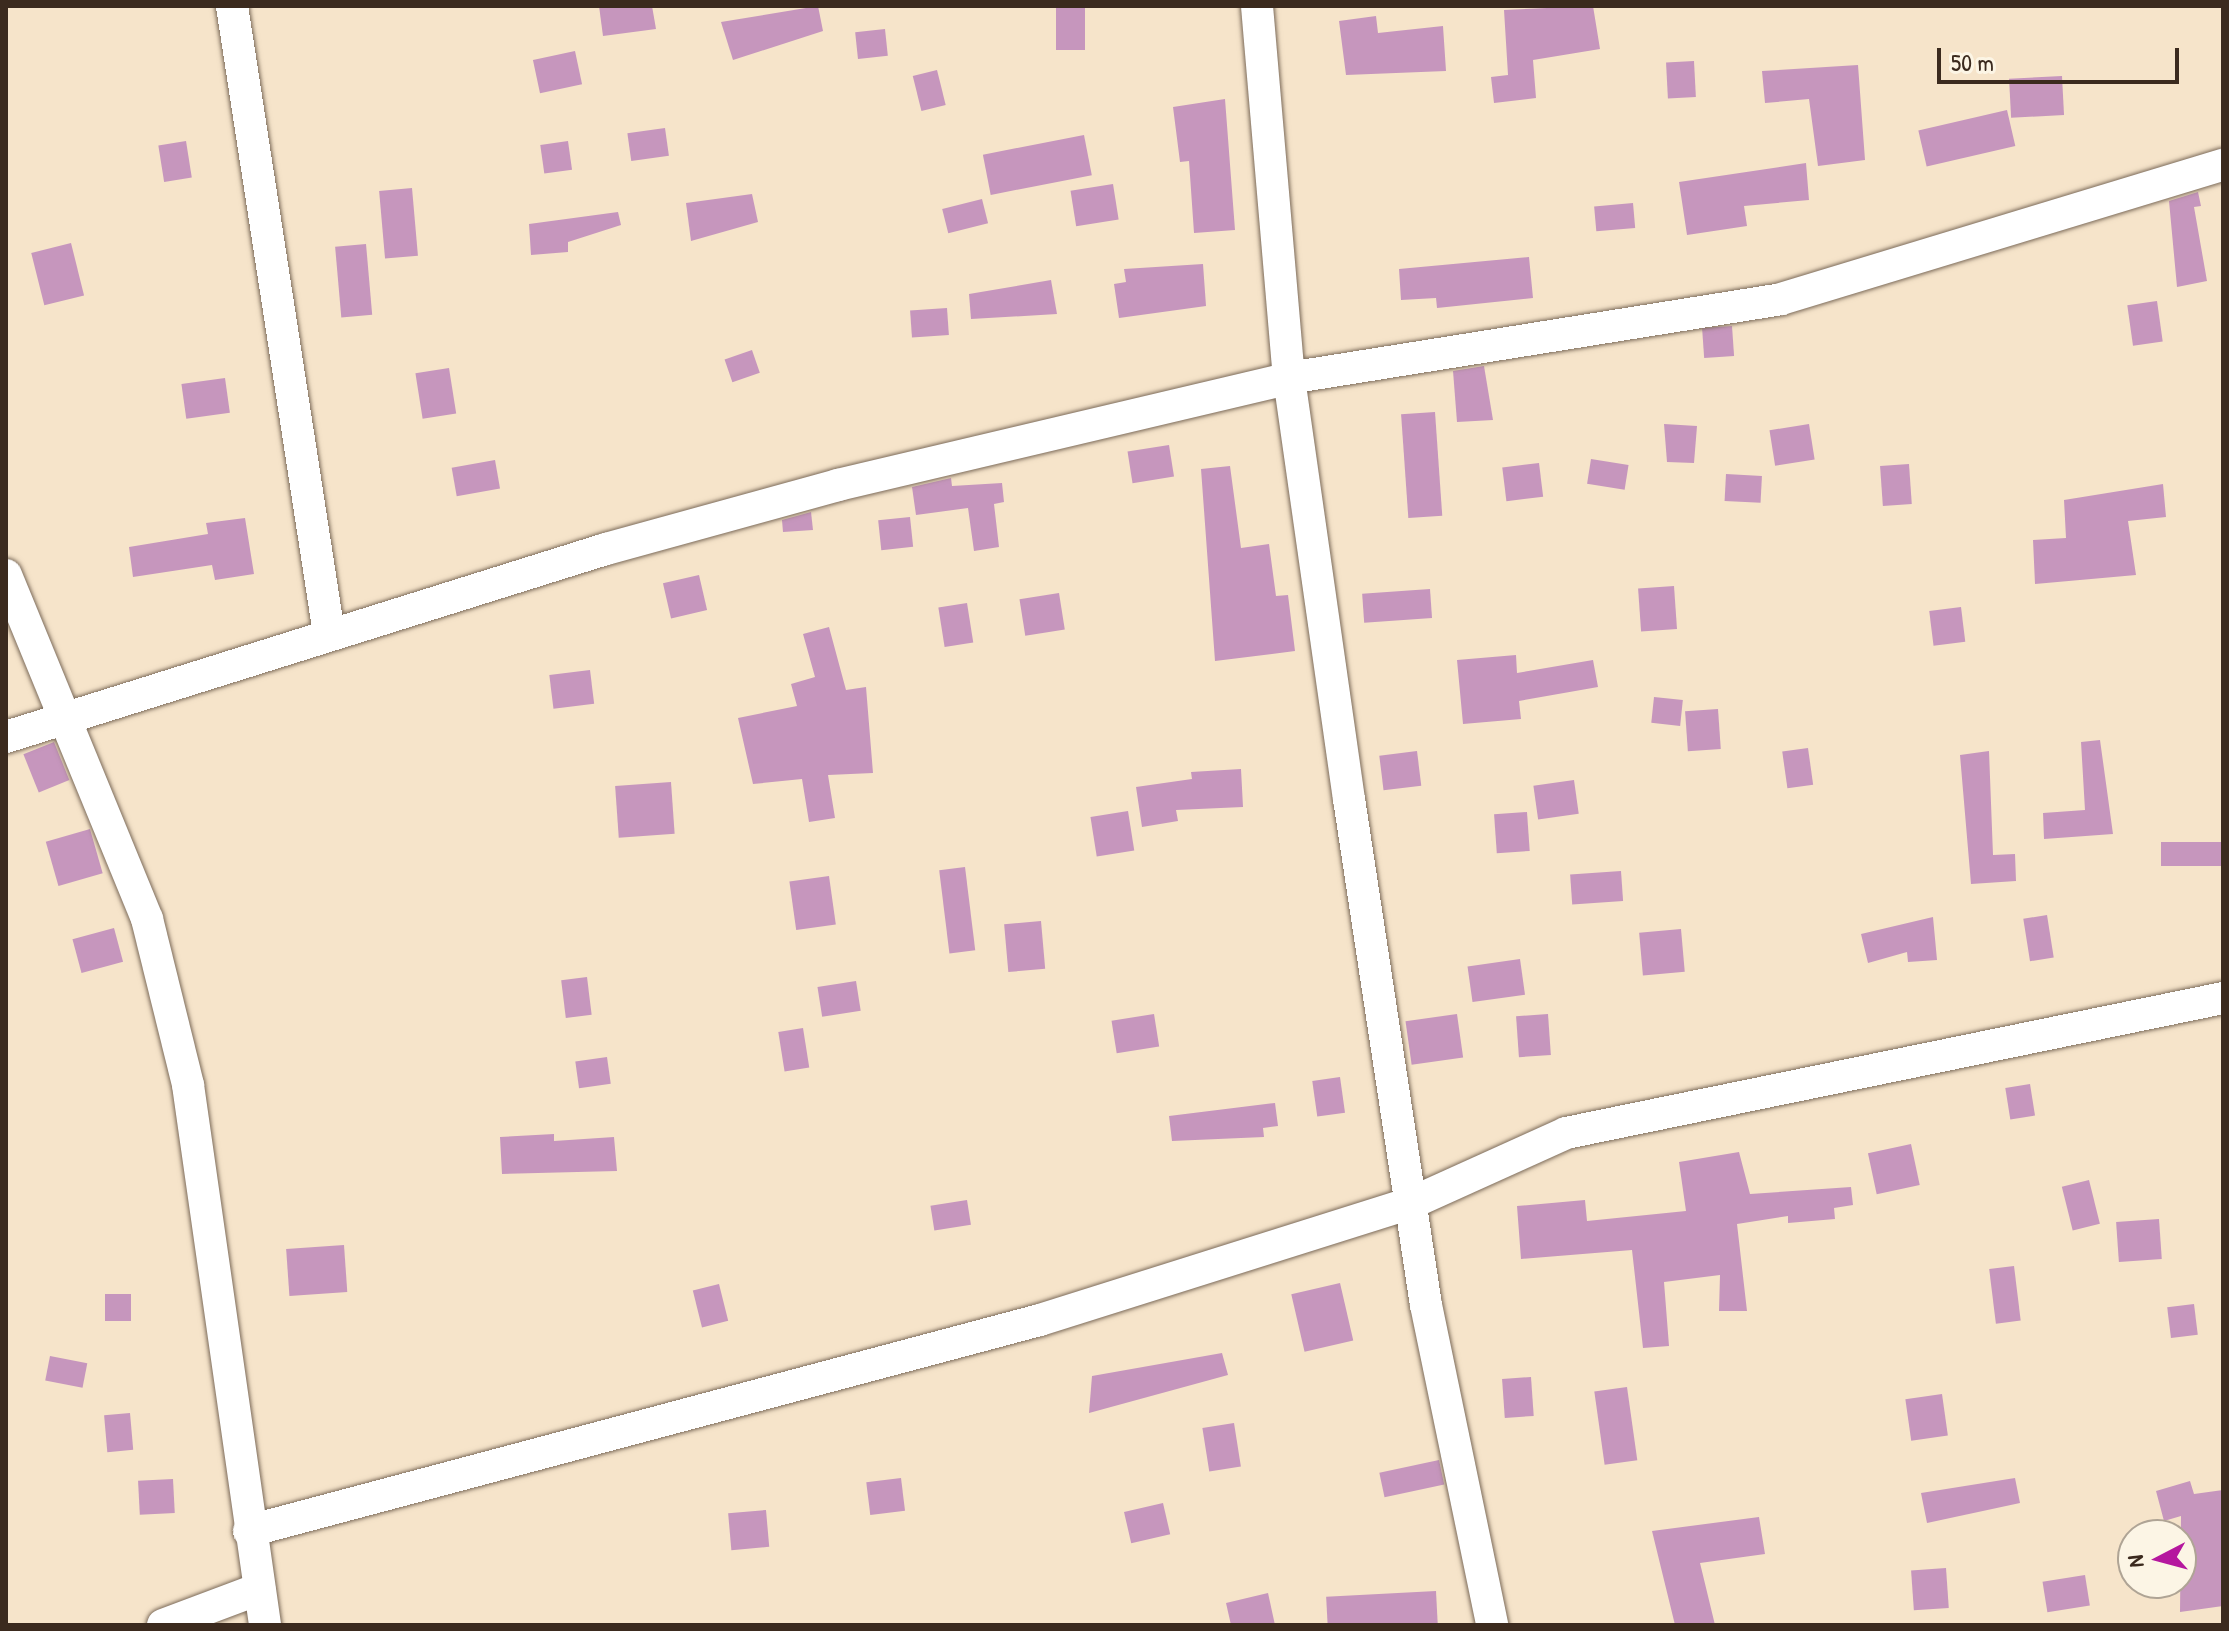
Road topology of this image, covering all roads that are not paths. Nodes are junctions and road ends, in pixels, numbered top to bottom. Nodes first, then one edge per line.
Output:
1 (232, 6) edge
2 (1257, 6) edge
3 (2223, 165) edge
4 (1289, 378) junction
5 (6, 575) edge
6 (329, 634) junction
7 (67, 715) junction
8 (6, 737) edge
9 (2223, 998) edge
10 (1409, 1204) junction
11 (249, 1531) junction
12 (259, 1589) junction
13 (163, 1625) edge
14 (265, 1625) edge
15 (1492, 1625) edge

1 - 6 street
2 - 4 street
3 - 4 street
4 - 6 street
4 - 10 street
5 - 7 street
6 - 7 street
7 - 8 street
7 - 11 street
9 - 10 street
10 - 11 street
10 - 15 street
11 - 12 street
12 - 13 street
12 - 14 street

